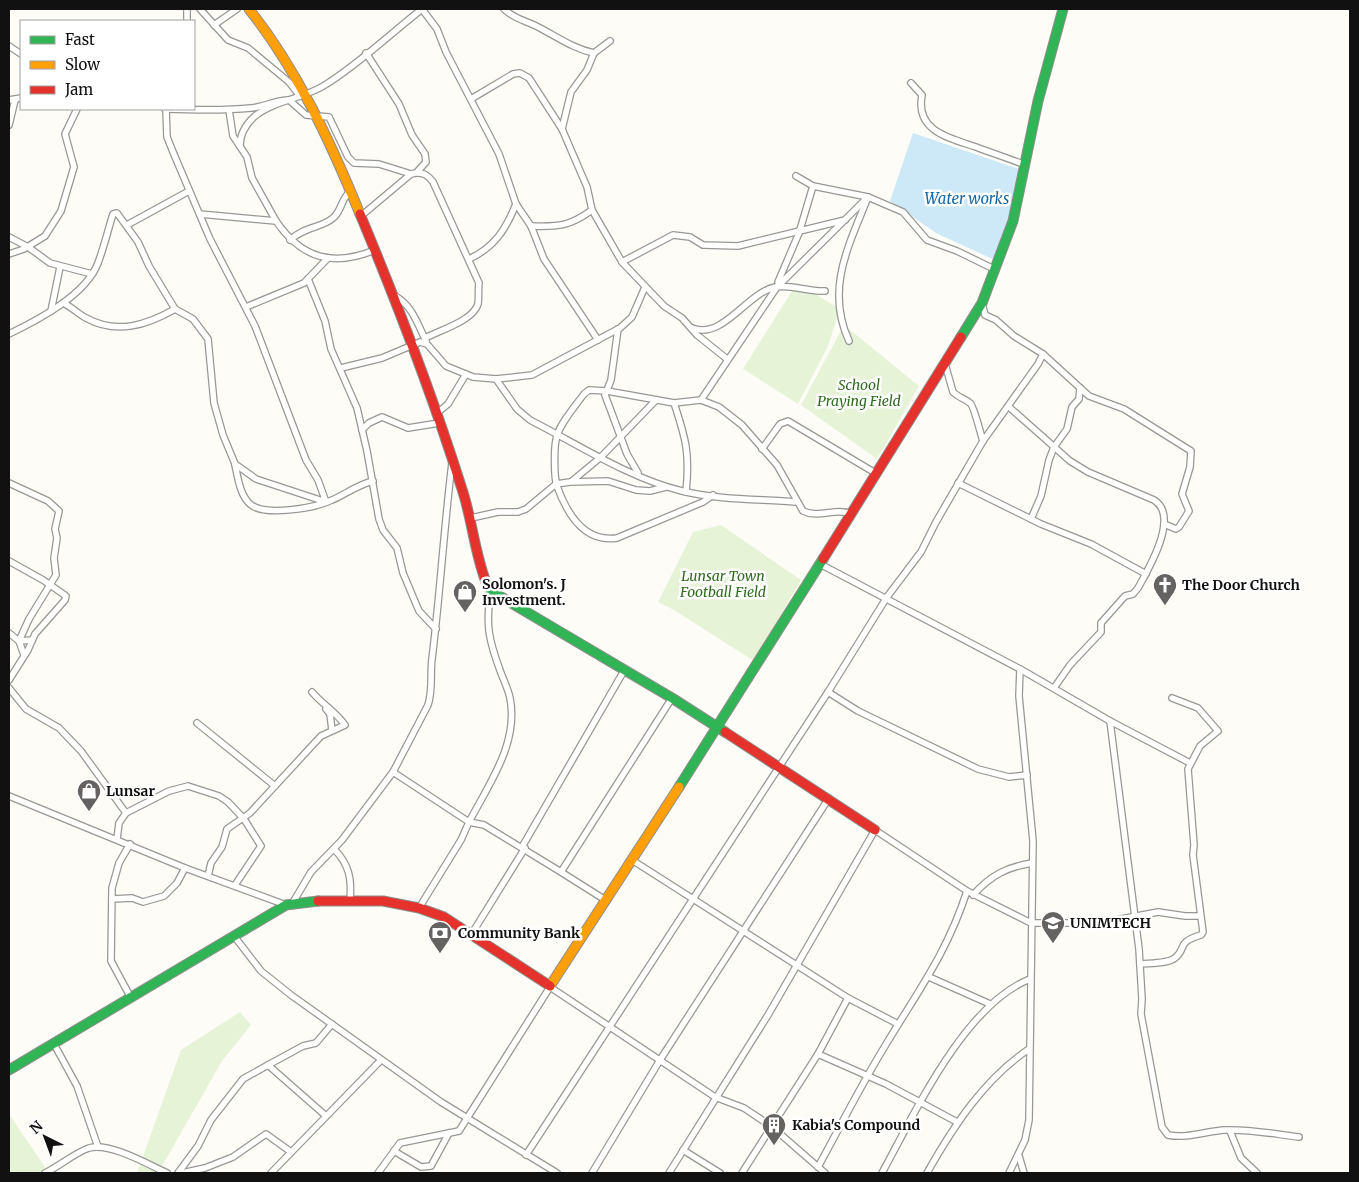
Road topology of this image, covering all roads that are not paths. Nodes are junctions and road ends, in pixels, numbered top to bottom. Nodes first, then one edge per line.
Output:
1 (200, 9) edge
2 (237, 9) edge
3 (249, 9) edge
4 (422, 9) edge
5 (504, 9) edge
6 (1063, 9) edge
7 (214, 25) junction
8 (610, 41) dead end
9 (9, 46) edge
10 (20, 53) edge
11 (366, 53) junction
12 (594, 53) junction
13 (911, 83) dead end
14 (304, 96) junction
15 (470, 99) junction
16 (15, 100) edge
17 (289, 100) junction
18 (195, 109) edge
19 (77, 110) edge
20 (166, 110) edge
21 (228, 110) junction
22 (318, 116) junction
23 (9, 125) edge
24 (562, 129) junction
25 (240, 146) junction
26 (1023, 164) junction
27 (414, 173) junction
28 (796, 176) dead end
29 (813, 186) junction
30 (189, 191) junction
31 (350, 192) junction
32 (868, 197) junction
33 (516, 204) junction
34 (592, 210) junction
35 (200, 214) junction
36 (361, 216) junction
37 (847, 220) junction
38 (276, 221) junction
39 (127, 225) junction
40 (531, 226) junction
41 (799, 233) junction
42 (9, 237) edge
43 (290, 240) junction
44 (28, 247) junction
45 (375, 250) junction
46 (9, 254) edge
47 (328, 258) junction
48 (469, 259) junction
49 (622, 262) junction
50 (60, 267) junction
51 (996, 270) junction
52 (92, 274) junction
53 (308, 279) junction
54 (645, 287) junction
55 (776, 287) junction
56 (825, 291) dead end
57 (395, 296) junction
58 (63, 303) junction
59 (982, 303) junction
60 (246, 307) junction
61 (176, 309) junction
62 (51, 310) junction
63 (692, 328) junction
64 (618, 330) junction
65 (9, 334) edge
66 (598, 340) junction
67 (422, 341) junction
68 (849, 341) dead end
69 (1043, 354) junction
70 (728, 359) junction
71 (946, 364) junction
72 (341, 368) junction
73 (466, 374) junction
74 (496, 379) junction
75 (1080, 388) junction
76 (607, 391) junction
77 (656, 400) junction
78 (701, 400) junction
79 (674, 403) junction
80 (1009, 407) junction
81 (436, 414) junction
82 (439, 423) junction
83 (362, 430) junction
84 (557, 434) junction
85 (620, 436) junction
86 (983, 441) junction
87 (1054, 447) junction
88 (762, 449) junction
89 (601, 457) junction
90 (453, 458) junction
91 (235, 464) junction
92 (876, 474) junction
93 (639, 475) junction
94 (373, 481) junction
95 (9, 482) edge
96 (570, 482) junction
97 (958, 483) junction
98 (556, 484) junction
99 (668, 487) junction
100 (686, 492) junction
101 (713, 495) junction
102 (326, 502) junction
103 (796, 502) junction
104 (852, 514) junction
105 (471, 518) junction
106 (1031, 519) junction
107 (1164, 524) junction
108 (9, 561) edge
109 (820, 564) junction
110 (1146, 574) junction
111 (52, 585) junction
112 (491, 591) junction
113 (887, 597) junction
114 (436, 629) junction
115 (9, 633) edge
116 (32, 640) junction
117 (19, 641) junction
118 (24, 655) junction
119 (625, 669) junction
120 (1020, 669) junction
121 (9, 680) edge
122 (9, 688) edge
123 (1054, 688) junction
124 (312, 692) dead end
125 (828, 692) junction
126 (672, 698) junction
127 (1172, 698) dead end
128 (325, 707) junction
129 (1110, 721) junction
130 (197, 723) dead end
131 (718, 727) junction
132 (332, 730) junction
133 (1190, 763) junction
134 (779, 766) junction
135 (393, 772) junction
136 (1027, 775) junction
137 (274, 786) junction
138 (9, 796) edge
139 (829, 798) junction
140 (126, 813) junction
141 (244, 819) junction
142 (469, 822) junction
143 (875, 830) junction
144 (117, 839) junction
145 (130, 844) junction
146 (523, 847) junction
147 (334, 849) junction
148 (632, 860) junction
149 (1032, 863) junction
150 (185, 868) junction
151 (561, 872) junction
152 (208, 876) junction
153 (235, 885) junction
154 (967, 891) junction
155 (974, 895) junction
156 (693, 898) junction
157 (112, 899) junction
158 (350, 900) junction
159 (607, 901) junction
160 (289, 904) junction
161 (419, 908) junction
162 (1134, 915) junction
163 (1200, 916) junction
164 (1031, 923) junction
165 (743, 930) junction
166 (471, 935) junction
167 (234, 936) junction
168 (1140, 964) junction
169 (798, 965) junction
170 (929, 977) junction
171 (1030, 979) junction
172 (550, 987) junction
173 (132, 998) junction
174 (848, 998) junction
175 (990, 1004) junction
176 (332, 1024) junction
177 (898, 1024) junction
178 (610, 1027) junction
179 (54, 1044) junction
180 (1029, 1049) junction
181 (818, 1054) junction
182 (381, 1060) junction
183 (660, 1060) junction
184 (268, 1065) junction
185 (9, 1070) edge
186 (868, 1077) junction
187 (715, 1097) junction
188 (921, 1103) junction
189 (326, 1116) junction
190 (467, 1119) junction
191 (957, 1122) junction
192 (772, 1126) junction
193 (1230, 1130) junction
194 (449, 1133) junction
195 (1299, 1137) dead end
196 (98, 1147) junction
197 (683, 1150) junction
198 (394, 1151) junction
199 (291, 1152) junction
200 (526, 1156) junction
201 (1019, 1156) junction
202 (818, 1167) junction
203 (45, 1173) edge
204 (167, 1173) edge
205 (178, 1173) edge
206 (182, 1173) edge
207 (271, 1173) edge
208 (378, 1173) edge
209 (558, 1173) edge
210 (592, 1173) edge
211 (669, 1173) edge
212 (720, 1173) edge
213 (742, 1173) edge
214 (825, 1173) edge
215 (882, 1173) edge
216 (927, 1173) edge
217 (1010, 1173) edge
218 (1024, 1173) edge
219 (1257, 1173) edge

1 - 7 street
2 - 7 street
3 - 14 street
4 - 11 street
4 - 15 street
5 - 12 street
6 - 26 street
7 - 14 street
8 - 12 street
9 - 10 street
11 - 14 street
11 - 27 street
12 - 24 street
13 - 26 street
14 - 17 street
14 - 22 street
15 - 24 street
15 - 33 street
16 - 23 street
17 - 21 street
17 - 22 street
17 - 25 street
18 - 21 street
19 - 44 street
20 - 30 street
21 - 25 street
22 - 27 street
22 - 31 street
24 - 34 street
25 - 38 street
26 - 51 street
27 - 36 street
27 - 48 street
28 - 29 street
29 - 32 street
29 - 41 street
30 - 35 street
30 - 39 street
31 - 36 street
31 - 43 street
32 - 37 street
32 - 51 street
32 - 68 street
33 - 40 street
33 - 48 street
34 - 40 street
34 - 49 street
35 - 38 street
35 - 60 street
36 - 45 street
37 - 41 street
37 - 55 street
38 - 43 street
39 - 52 street
39 - 61 street
40 - 66 street
41 - 49 street
41 - 55 street
42 - 44 street
43 - 47 street
44 - 46 street
44 - 50 street
45 - 47 street
45 - 57 street
47 - 53 street
48 - 67 street
49 - 54 street
50 - 52 street
50 - 62 street
51 - 59 street
52 - 58 street
53 - 60 street
53 - 72 street
54 - 63 street
54 - 64 street
55 - 56 street
55 - 63 street
55 - 70 street
57 - 67 street
57 - 67 street
58 - 61 street
58 - 62 street
59 - 69 street
59 - 71 street
60 - 102 street
61 - 91 street
62 - 65 street
63 - 70 street
64 - 66 street
64 - 76 street
66 - 74 street
67 - 72 street
67 - 73 street
67 - 81 street
69 - 75 street
69 - 80 street
70 - 78 street
71 - 86 street
71 - 92 street
72 - 83 street
73 - 74 street
73 - 81 street
74 - 84 street
75 - 87 street
75 - 107 street
76 - 77 street
76 - 84 street
76 - 85 street
77 - 79 street
77 - 85 street
78 - 79 street
78 - 88 street
79 - 100 street
80 - 86 street
80 - 87 street
81 - 82 street
82 - 83 street
82 - 90 street
83 - 94 street
84 - 89 street
84 - 98 street
85 - 89 street
85 - 93 street
86 - 97 street
87 - 106 street
87 - 107 street
88 - 92 street
88 - 103 street
89 - 93 street
89 - 96 street
90 - 105 street
90 - 114 street
91 - 102 street
91 - 102 street
92 - 104 street
93 - 99 street
94 - 102 street
94 - 114 street
95 - 111 street
96 - 98 street
96 - 99 street
97 - 106 street
97 - 113 street
98 - 101 street
98 - 105 street
99 - 100 street
100 - 101 street
101 - 103 street
103 - 104 street
104 - 109 street
105 - 112 street
106 - 110 street
107 - 110 street
108 - 111 street
109 - 113 street
109 - 131 street
110 - 123 street
111 - 116 street
111 - 117 street
112 - 119 street
112 - 142 street
113 - 120 street
113 - 125 street
114 - 135 street
115 - 117 street
116 - 117 street
116 - 118 street
117 - 118 street
118 - 121 street
119 - 126 street
119 - 146 street
120 - 123 street
120 - 136 street
122 - 140 street
123 - 129 street
124 - 128 street
125 - 134 street
125 - 136 street
126 - 131 street
126 - 151 street
127 - 133 street
128 - 132 street
128 - 132 street
129 - 133 street
129 - 162 street
130 - 137 street
131 - 134 street
131 - 148 street
132 - 137 street
133 - 163 street
134 - 139 street
134 - 156 street
135 - 142 street
135 - 147 street
136 - 149 street
137 - 141 street
138 - 144 street
139 - 143 street
139 - 165 street
140 - 141 street
140 - 144 street
141 - 152 street
141 - 153 street
142 - 146 street
142 - 161 street
143 - 154 street
143 - 169 street
144 - 145 street
145 - 150 street
145 - 157 street
146 - 151 street
146 - 166 street
147 - 158 street
147 - 160 street
148 - 156 street
148 - 159 street
149 - 155 street
149 - 164 street
150 - 152 street
150 - 157 street
151 - 159 street
152 - 153 street
153 - 160 street
154 - 155 street
154 - 170 street
155 - 164 street
156 - 165 street
156 - 178 street
157 - 173 street
158 - 160 street
158 - 161 street
159 - 172 street
160 - 167 street
161 - 166 street
162 - 163 street
162 - 164 street
162 - 168 street
163 - 168 street
164 - 171 street
165 - 169 street
165 - 183 street
166 - 172 street
167 - 173 street
167 - 176 street
168 - 193 street
169 - 174 street
169 - 187 street
170 - 175 street
170 - 177 street
171 - 175 street
171 - 180 street
172 - 178 street
172 - 190 street
173 - 179 street
174 - 177 street
174 - 181 street
175 - 188 street
176 - 182 street
176 - 184 street
177 - 186 street
178 - 183 street
178 - 200 street
179 - 185 street
179 - 196 street
180 - 191 street
180 - 201 street
181 - 186 street
181 - 192 street
182 - 189 street
182 - 190 street
183 - 187 street
183 - 210 street
184 - 189 street
184 - 205 street
186 - 188 street
186 - 202 street
187 - 192 street
187 - 197 street
188 - 191 street
188 - 215 street
189 - 199 street
190 - 194 street
190 - 200 street
191 - 216 street
192 - 202 street
192 - 213 street
193 - 195 street
193 - 219 street
194 - 198 street
194 - 198 street
196 - 203 street
196 - 204 street
197 - 211 street
197 - 212 street
198 - 208 street
199 - 206 street
199 - 207 street
200 - 209 street
201 - 217 street
201 - 218 street
202 - 214 street

